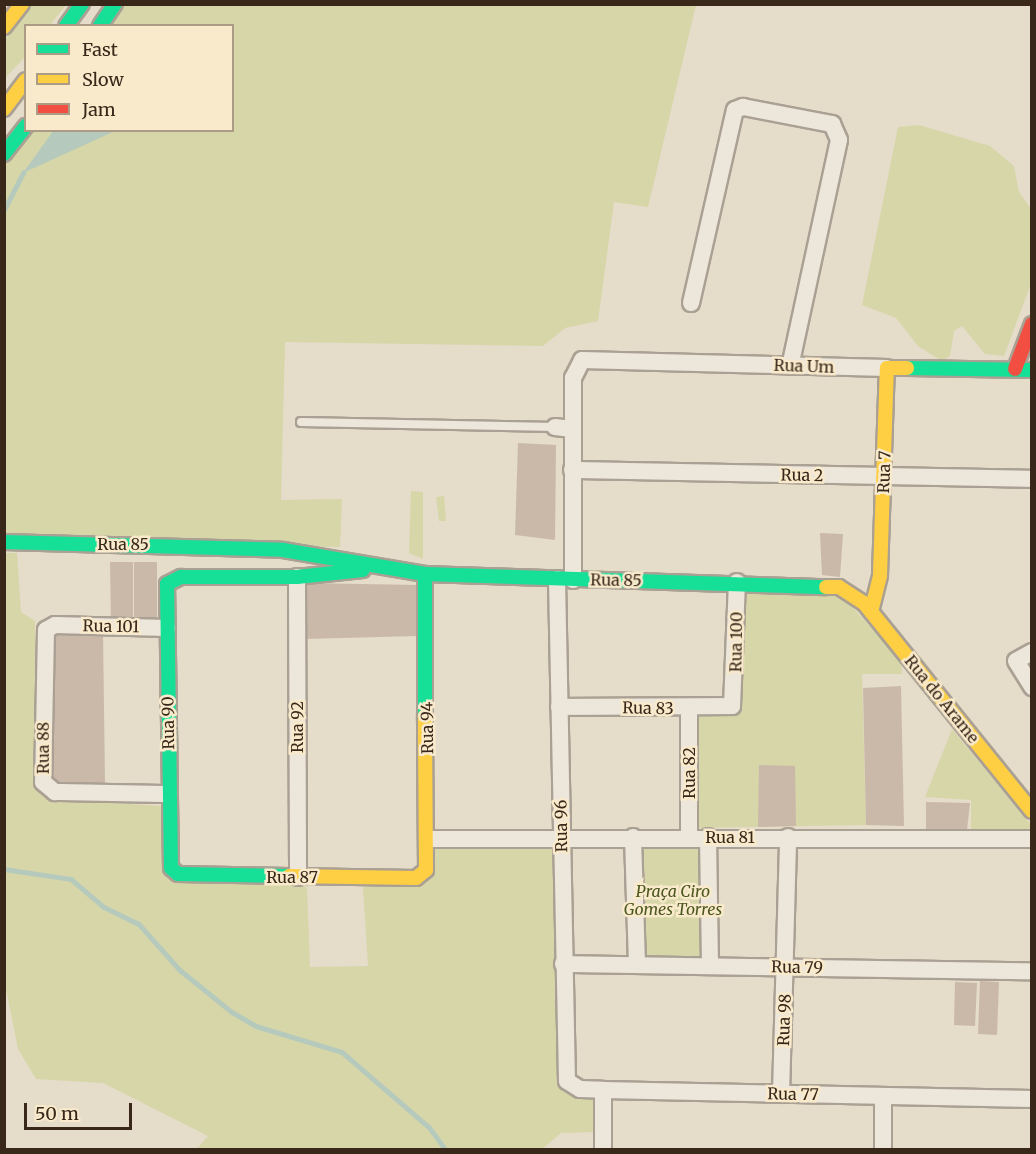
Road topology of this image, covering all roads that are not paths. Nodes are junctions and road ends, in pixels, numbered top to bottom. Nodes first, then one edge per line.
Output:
1 (22, 4) edge
2 (82, 4) edge
3 (115, 4) edge
4 (67, 24) edge
5 (101, 24) edge
6 (4, 27) edge
7 (24, 82) edge
8 (6, 104) edge
9 (24, 129) edge
10 (4, 154) edge
11 (691, 303) dead end
12 (1032, 324) edge
13 (578, 363) joint
14 (790, 366) junction
15 (887, 368) junction
16 (1014, 369) junction
17 (1032, 370) edge
18 (301, 422) dead end
19 (564, 428) junction
20 (573, 470) junction
21 (883, 476) junction
22 (1032, 478) edge
23 (4, 542) edge
24 (383, 567) junction
25 (425, 574) junction
26 (880, 575) junction
27 (297, 577) junction
28 (565, 579) junction
29 (170, 580) joint
30 (737, 582) junction
31 (849, 591) junction
32 (871, 612) junction
33 (55, 625) joint
34 (167, 628) junction
35 (1032, 652) edge
36 (1032, 687) edge
37 (735, 702) joint
38 (559, 707) junction
39 (689, 709) junction
40 (169, 794) junction
41 (1032, 811) edge
42 (561, 837) junction
43 (633, 837) junction
44 (689, 837) junction
45 (708, 837) junction
46 (788, 837) junction
47 (429, 839) junction
48 (1032, 839) edge
49 (171, 868) joint
50 (298, 878) junction
51 (416, 878) joint
52 (563, 964) junction
53 (637, 965) junction
54 (710, 966) junction
55 (785, 967) junction
56 (1032, 971) edge
57 (565, 1072) joint
58 (603, 1090) junction
59 (781, 1094) junction
60 (883, 1096) junction
61 (1032, 1100) edge
62 (603, 1149) edge
63 (884, 1149) edge

1 - 6 street
2 - 4 street
3 - 5 street
7 - 8 street
9 - 10 street
11 - 14 street
12 - 16 street
13 - 14 street, Rua Um
13 - 19 street, Rua 96
14 - 15 street, Rua Um
15 - 16 street, Rua Um
15 - 21 street, Rua 7
16 - 17 street, Rua Um
18 - 19 lane
19 - 20 street, Rua 96
20 - 21 street, Rua 2
20 - 28 street, Rua 96
21 - 22 street, Rua 2
21 - 26 street, Rua 7
23 - 24 street, Rua 85
24 - 25 street, Rua 85
24 - 27 street, Rua 85
25 - 28 street, Rua 85
25 - 47 street, Rua 94
26 - 31 street
26 - 32 street, Rua 7
27 - 29 street, Rua 85
27 - 50 street, Rua 92
28 - 30 street, Rua 85
28 - 38 street, Rua 96
29 - 34 street, Rua 90
30 - 31 street, Rua 85
30 - 37 street, Rua 100
31 - 32 street, Rua do Arame
32 - 41 street, Rua do Arame
33 - 34 street, Rua 101
33 - 40 street, Rua 88
34 - 40 street, Rua 90
35 - 36 street
37 - 39 street, Rua 83
38 - 39 street, Rua 83
38 - 42 street, Rua 96
39 - 44 street, Rua 82
40 - 49 street, Rua 90
42 - 43 street, Rua 81
42 - 47 street, Rua 81
42 - 52 street, Rua 96
43 - 44 street, Rua 81
43 - 53 street
44 - 45 street, Rua 81
45 - 46 street, Rua 81
45 - 54 street
46 - 48 street, Rua 81
46 - 55 street, Rua 98
47 - 51 street, Rua 94
49 - 50 street, Rua 87
50 - 51 street, Rua 87
52 - 53 street, Rua 79
52 - 57 street, Rua 96
53 - 54 street, Rua 79
54 - 55 street, Rua 79
55 - 56 street, Rua 79
55 - 59 street, Rua 98
57 - 58 street, Rua 77
58 - 59 street, Rua 77
58 - 62 street
59 - 60 street, Rua 77
60 - 61 street, Rua 77
60 - 63 street

